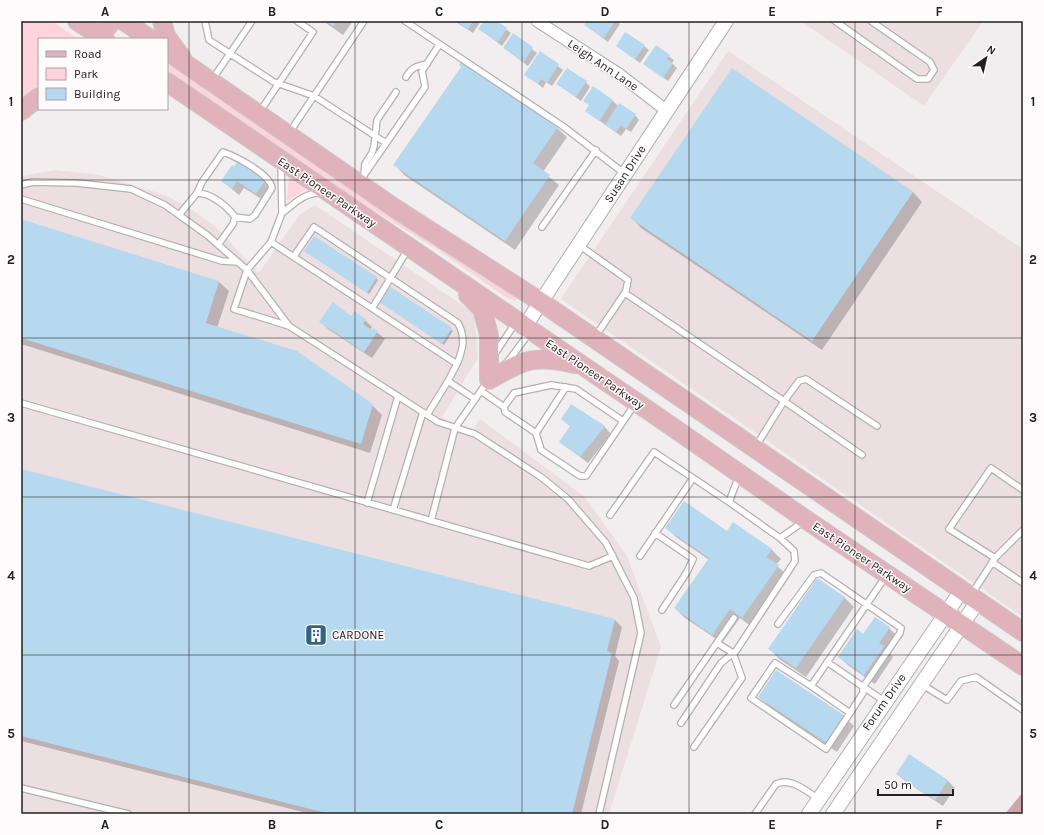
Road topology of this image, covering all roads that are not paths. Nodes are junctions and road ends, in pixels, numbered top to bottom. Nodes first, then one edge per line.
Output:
1 (77, 21) edge
2 (112, 21) edge
3 (124, 21) edge
4 (162, 21) edge
5 (205, 21) edge
6 (252, 21) edge
7 (297, 21) edge
8 (364, 21) edge
9 (405, 21) edge
10 (537, 21) edge
11 (558, 21) edge
12 (726, 21) edge
13 (835, 21) edge
14 (871, 21) edge
15 (551, 30) junction
16 (101, 38) edge
17 (149, 38) edge
18 (167, 38) edge
19 (168, 39) edge
20 (439, 45) junction
21 (168, 52) edge
22 (230, 54) junction
23 (427, 64) junction
24 (187, 65) junction
25 (406, 77) dead end
26 (210, 82) junction
27 (168, 83) edge
28 (278, 83) junction
29 (396, 92) dead end
30 (314, 96) junction
31 (38, 98) edge
32 (21, 111) edge
33 (667, 111) junction
34 (258, 114) junction
35 (288, 135) junction
36 (374, 136) junction
37 (386, 143) junction
38 (596, 150) junction
39 (281, 161) junction
40 (625, 174) junction
41 (361, 179) junction
42 (21, 185) edge
43 (197, 193) junction
44 (329, 194) junction
45 (21, 199) edge
46 (282, 213) junction
47 (179, 215) junction
48 (235, 217) junction
49 (542, 227) dead end
50 (271, 242) junction
51 (218, 245) junction
52 (579, 245) junction
53 (409, 247) junction
54 (294, 256) junction
55 (238, 262) junction
56 (247, 270) junction
57 (443, 270) junction
58 (390, 278) junction
59 (625, 293) junction
60 (541, 302) junction
61 (373, 308) junction
62 (290, 326) junction
63 (524, 326) junction
64 (594, 339) junction
65 (457, 364) junction
66 (584, 366) junction
67 (448, 381) junction
68 (485, 386) junction
69 (566, 387) junction
70 (398, 396) junction
71 (475, 399) junction
72 (784, 401) junction
73 (636, 402) junction
74 (21, 403) edge
75 (504, 407) junction
76 (425, 414) junction
77 (623, 421) junction
78 (877, 426) dead end
79 (455, 428) junction
80 (536, 433) junction
81 (754, 449) junction
82 (862, 455) dead end
83 (740, 474) junction
84 (693, 478) junction
85 (1023, 490) edge
86 (729, 502) junction
87 (367, 503) junction
88 (393, 510) junction
89 (610, 515) dead end
90 (806, 520) junction
91 (431, 521) junction
92 (1023, 530) edge
93 (655, 533) junction
94 (780, 538) junction
95 (613, 556) junction
96 (640, 556) dead end
97 (993, 560) junction
98 (887, 574) junction
99 (1023, 582) edge
100 (972, 594) junction
101 (866, 604) junction
102 (662, 610) dead end
103 (946, 614) junction
104 (734, 618) dead end
105 (778, 624) dead end
106 (962, 625) junction
107 (1023, 632) edge
108 (717, 643) junction
109 (733, 653) junction
110 (827, 662) junction
111 (1023, 666) edge
112 (921, 684) junction
113 (811, 686) junction
114 (863, 687) junction
115 (884, 701) junction
116 (674, 705) dead end
117 (1023, 710) edge
118 (850, 713) junction
119 (681, 722) dead end
120 (694, 747) dead end
121 (841, 765) junction
122 (859, 776) junction
123 (21, 788) edge
124 (819, 799) junction
125 (128, 814) edge
126 (599, 814) edge
127 (755, 814) edge
128 (809, 814) edge
129 (833, 814) edge

1 - 16 main road
2 - 16 main road
3 - 17 main road
4 - 18 main road
5 - 22 lane
6 - 22 lane
7 - 28 lane
8 - 30 lane
9 - 20 lane
10 - 15 street, Leigh Ann Lane
11 - 15 street
12 - 33 street, Susan Drive
13 - 14 lane
15 - 33 street, Leigh Ann Lane
19 - 24 main road
20 - 23 lane
20 - 38 lane
21 - 24 main road, East Pioneer Parkway
22 - 26 lane
22 - 28 lane
23 - 25 lane
23 - 37 lane
24 - 26 main road, East Pioneer Parkway
26 - 34 main road, East Pioneer Parkway
27 - 39 main road, East Pioneer Parkway
28 - 30 lane
28 - 34 lane
29 - 36 lane
30 - 35 lane
30 - 36 lane
31 - 32 main road
33 - 40 street, Susan Drive
34 - 35 main road, East Pioneer Parkway
35 - 41 main road, East Pioneer Parkway
36 - 37 lane
36 - 41 lane
37 - 41 lane
38 - 40 lane
38 - 49 lane
39 - 44 main road, East Pioneer Parkway
39 - 46 lane
40 - 52 street, Susan Drive
41 - 60 main road, East Pioneer Parkway
42 - 47 lane
43 - 47 lane
43 - 48 lane
43 - 48 lane
44 - 46 lane
44 - 53 main road, East Pioneer Parkway
45 - 55 lane
46 - 50 lane
47 - 51 lane
48 - 51 lane
50 - 54 lane
50 - 56 lane
51 - 55 lane
52 - 59 lane
52 - 60 street, Susan Drive
53 - 57 main road, East Pioneer Parkway
53 - 58 lane
54 - 58 lane
54 - 61 lane
55 - 56 lane
56 - 62 lane
56 - 62 lane
57 - 63 main road, East Pioneer Parkway
57 - 68 main road
58 - 61 lane
58 - 65 lane
59 - 64 lane
59 - 72 lane
60 - 63 street, Susan Drive
60 - 64 main road, East Pioneer Parkway
61 - 65 lane
62 - 70 lane
63 - 66 main road, East Pioneer Parkway
63 - 68 lane
63 - 68 lane
64 - 81 main road, East Pioneer Parkway
65 - 67 lane
66 - 68 main road
66 - 73 main road, East Pioneer Parkway
67 - 71 lane
67 - 76 lane
68 - 71 lane
68 - 75 lane
69 - 75 lane
69 - 77 lane
69 - 80 lane
70 - 76 lane
70 - 87 lane
71 - 79 lane
72 - 78 lane
72 - 81 lane
72 - 82 lane
73 - 77 lane
73 - 83 main road, East Pioneer Parkway
74 - 87 lane
75 - 80 lane
76 - 79 lane
76 - 88 lane
77 - 80 lane
79 - 91 lane
79 - 95 lane
81 - 100 main road, East Pioneer Parkway
83 - 86 lane
83 - 90 main road, East Pioneer Parkway
84 - 86 lane
84 - 89 lane
84 - 93 lane
85 - 97 lane
86 - 94 lane
87 - 88 lane
88 - 91 lane
90 - 94 lane
90 - 98 main road, East Pioneer Parkway
91 - 95 lane
92 - 97 lane
93 - 96 lane
93 - 102 lane
94 - 109 lane
95 - 126 lane
97 - 99 lane
97 - 100 lane
98 - 101 lane
98 - 103 main road, East Pioneer Parkway
100 - 103 street, Forum Drive
100 - 106 street, Forum Drive
100 - 107 main road, East Pioneer Parkway
101 - 105 lane
101 - 110 lane
101 - 114 lane
103 - 106 main road, East Pioneer Parkway
103 - 115 street, Forum Drive
104 - 108 lane
106 - 111 main road, East Pioneer Parkway
106 - 112 street, Forum Drive
108 - 109 lane
108 - 116 lane
109 - 119 lane
109 - 120 lane
110 - 113 lane
110 - 114 lane
112 - 117 lane
112 - 122 street, Forum Drive
113 - 118 lane
113 - 118 lane
114 - 115 lane
114 - 118 lane
115 - 121 street, Forum Drive
121 - 122 street
121 - 124 street, Forum Drive
122 - 129 street, Forum Drive
123 - 125 lane
124 - 127 lane
124 - 128 street, Forum Drive

